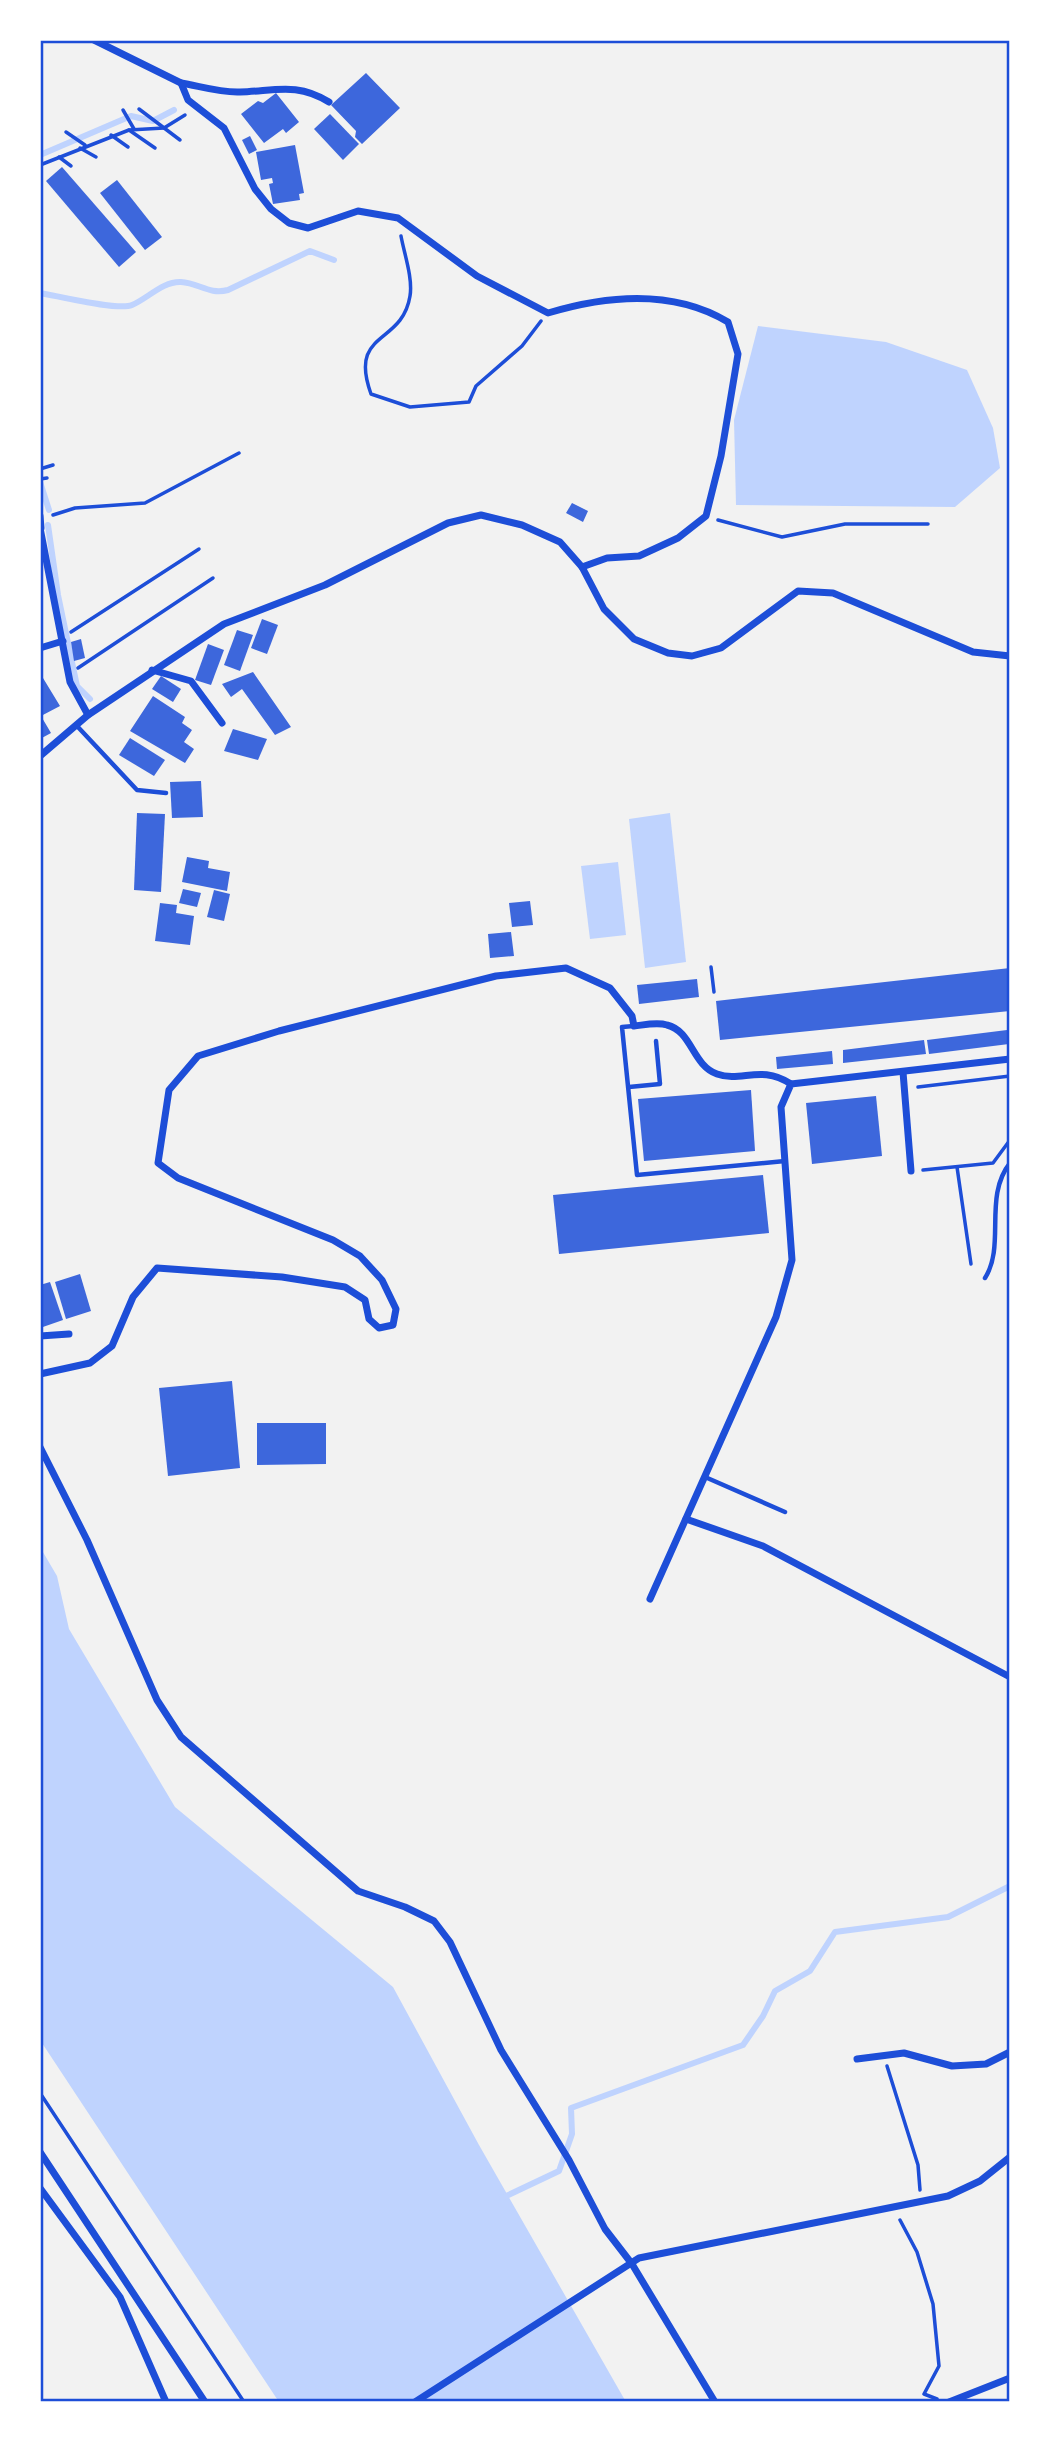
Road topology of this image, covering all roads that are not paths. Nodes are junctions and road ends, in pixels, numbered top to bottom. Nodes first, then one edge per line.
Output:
1 (94, 40) edge
2 (181, 83) junction
3 (329, 102) dead end
4 (40, 517) edge
5 (41, 528) edge
6 (582, 567) junction
7 (63, 641) junction
8 (40, 648) edge
9 (1010, 656) edge
10 (152, 670) junction
11 (88, 715) junction
12 (222, 723) dead end
13 (77, 726) junction
14 (40, 756) edge
15 (166, 793) dead end
16 (634, 1026) junction
17 (656, 1041) dead end
18 (1010, 1059) edge
19 (903, 1072) junction
20 (791, 1084) junction
21 (629, 1087) junction
22 (785, 1161) junction
23 (1010, 1163) edge
24 (911, 1171) dead end
25 (985, 1278) dead end
26 (69, 1334) dead end
27 (40, 1336) edge
28 (40, 1374) edge
29 (40, 1447) edge
30 (704, 1477) junction
31 (785, 1512) dead end
32 (686, 1519) junction
33 (650, 1598) dead end
34 (1010, 1676) edge
35 (1010, 2052) edge
36 (858, 2059) dead end
37 (40, 2152) edge
38 (1010, 2157) edge
39 (40, 2188) edge
40 (632, 2264) junction
41 (1010, 2378) edge
42 (166, 2402) edge
43 (205, 2402) edge
44 (415, 2402) edge
45 (715, 2402) edge
46 (949, 2402) edge

1 - 2 street
2 - 3 street
2 - 6 street
4 - 5 street
5 - 7 street
6 - 9 street
6 - 10 street
7 - 8 street
7 - 11 street
10 - 11 street
10 - 12 street
11 - 13 street
13 - 14 street
13 - 15 lane
16 - 20 street
16 - 21 lane
16 - 28 street
17 - 21 lane
18 - 19 street
19 - 20 street
19 - 24 street
20 - 22 street
21 - 22 lane
22 - 30 street
23 - 25 lane
26 - 27 street
29 - 40 street
30 - 31 lane
30 - 32 street
32 - 33 street
32 - 34 street
35 - 36 street
37 - 43 street
38 - 40 street
39 - 42 street
40 - 44 street
40 - 45 street
41 - 46 street

